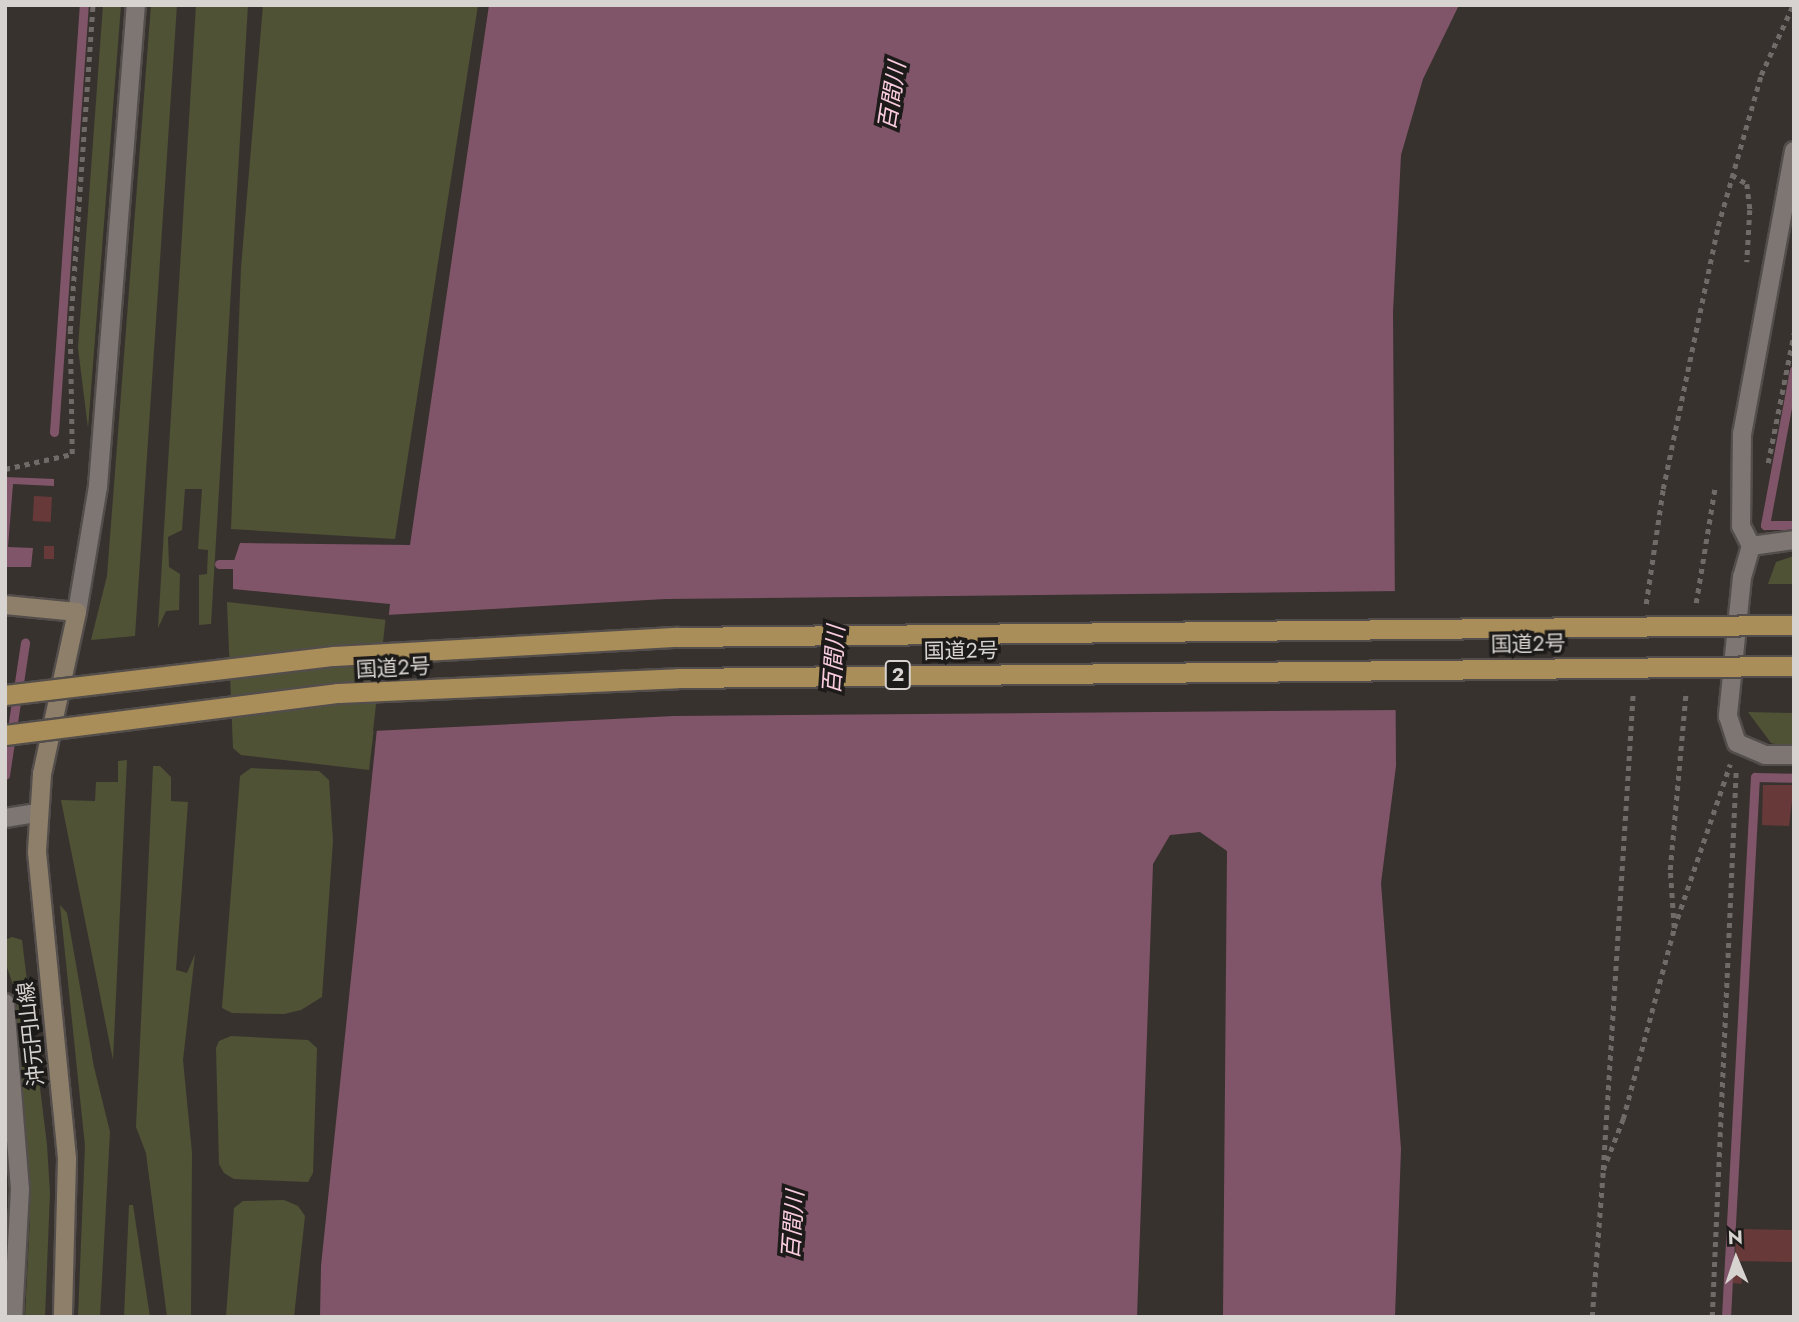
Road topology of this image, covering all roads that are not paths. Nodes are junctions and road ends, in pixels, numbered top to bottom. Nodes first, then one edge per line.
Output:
1 (136, 5) edge
2 (1794, 151) edge
3 (1794, 540) edge
4 (1751, 546) junction
5 (5, 605) edge
6 (77, 612) junction
7 (1794, 625) edge
8 (1794, 666) edge
9 (5, 695) edge
10 (5, 735) edge
11 (1794, 755) edge
12 (38, 813) junction
13 (5, 818) edge
14 (5, 1003) edge
15 (13, 1317) edge
16 (63, 1317) edge

1 - 6 street
2 - 4 street
3 - 4 street
4 - 11 street
5 - 6 main road
6 - 12 main road, 沖元円山線
7 - 9 highway, 国道2号 / 2, bridge
8 - 10 highway, 国道2号 / 2, bridge
12 - 13 street
12 - 16 main road, 沖元円山線
14 - 15 street

